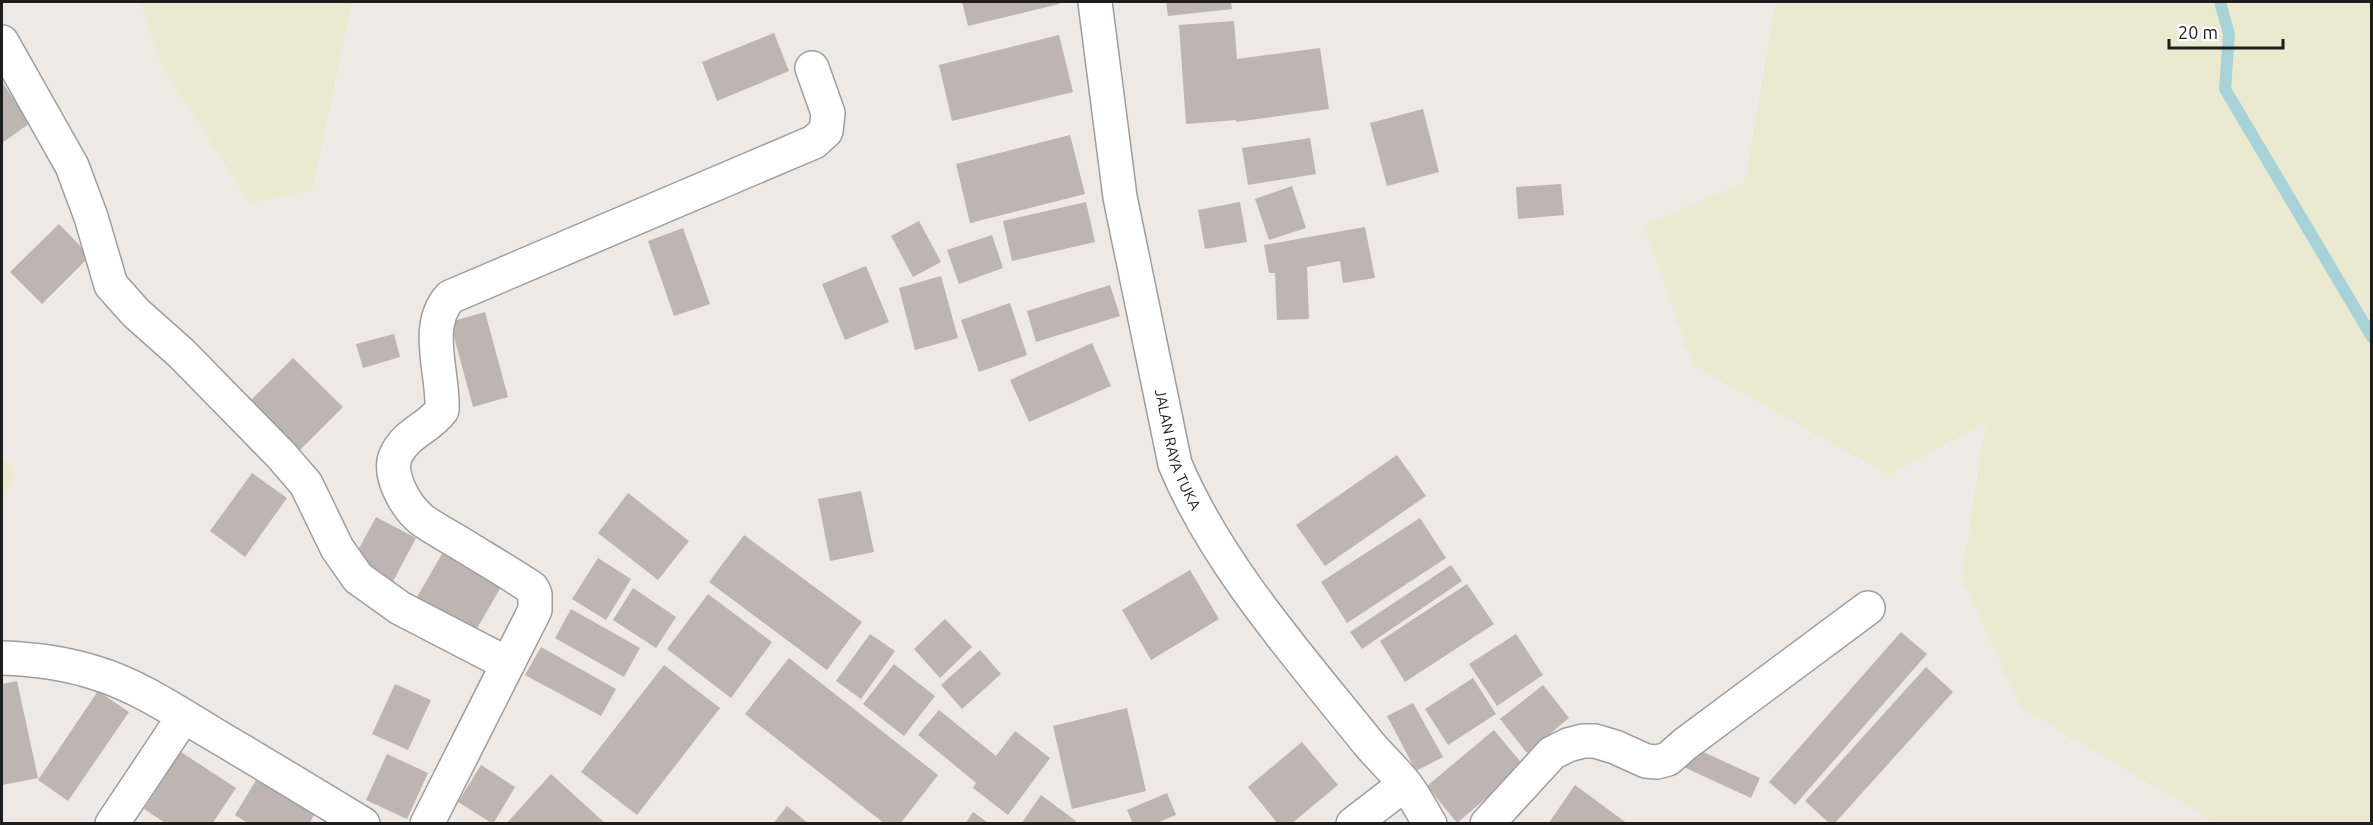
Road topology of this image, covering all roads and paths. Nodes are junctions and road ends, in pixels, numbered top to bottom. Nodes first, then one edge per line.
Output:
1 (1095, 2) edge
2 (2, 42) edge
3 (812, 68) dead end
4 (1868, 608) dead end
5 (2, 658) edge
6 (508, 664) junction
7 (184, 716) junction
8 (1405, 784) junction
9 (112, 824) edge
10 (363, 824) edge
11 (427, 824) edge
12 (1353, 824) edge
13 (1431, 824) edge
14 (1487, 824) edge

1 - 8 street, JALAN RAYA TUKA
2 - 6 street
3 - 6 street
4 - 14 street
5 - 7 street
6 - 11 street
7 - 9 street
7 - 10 street
8 - 12 street
8 - 13 street, JALAN RAYA TUKA

